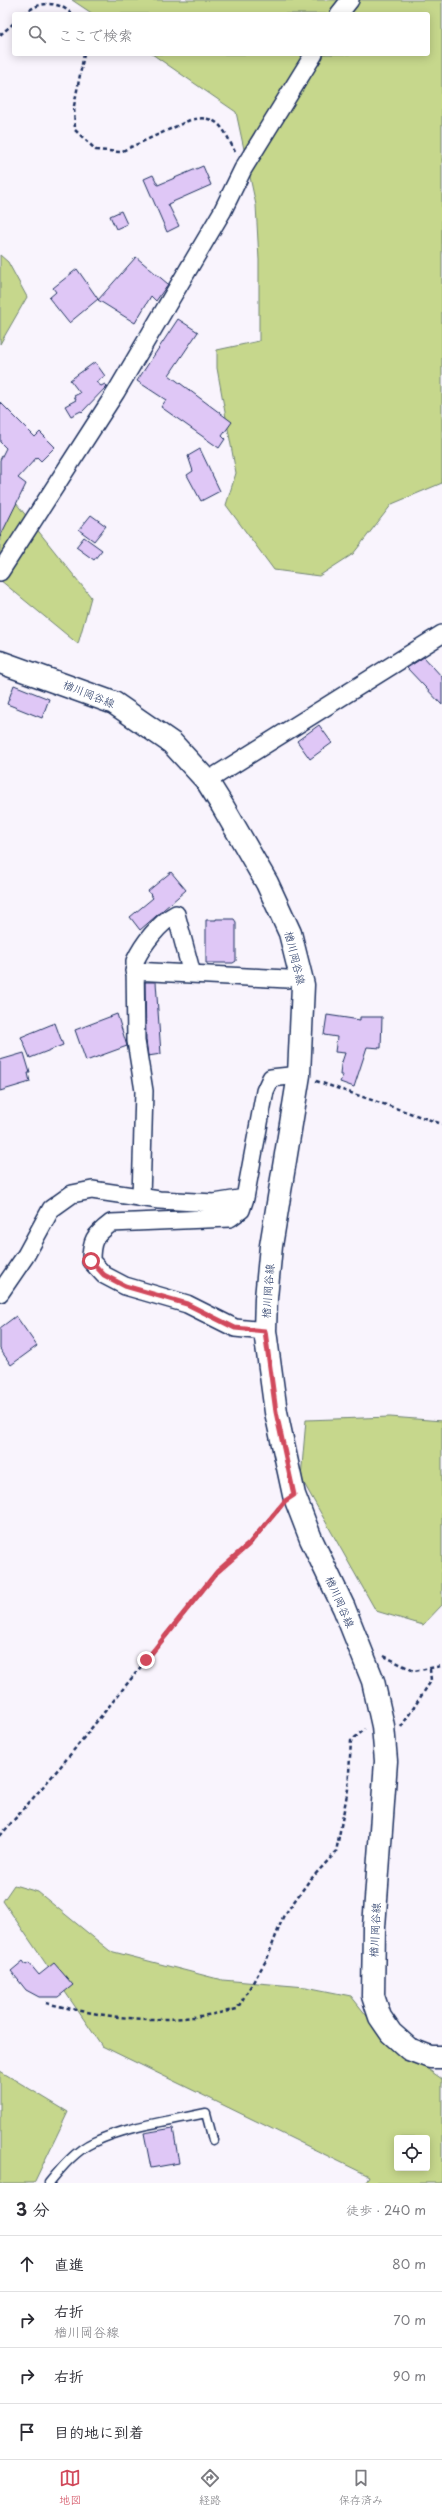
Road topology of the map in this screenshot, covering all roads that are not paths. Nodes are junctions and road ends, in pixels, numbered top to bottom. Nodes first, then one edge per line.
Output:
1 (350, 0) edge
2 (341, 12) edge
3 (313, 56) edge
4 (0, 572) edge
5 (442, 634) edge
6 (0, 662) edge
7 (207, 781) junction
8 (134, 970) junction
9 (192, 974) junction
10 (287, 979) dead end
11 (298, 1075) junction
12 (140, 1198) junction
13 (245, 1198) junction
14 (0, 1293) edge
15 (265, 1331) junction
16 (442, 2057) edge
17 (213, 2140) dead end
18 (49, 2183) edge

1 - 2 street
3 - 4 street
5 - 7 street
6 - 7 main road, 楢川岡谷線
7 - 11 main road, 楢川岡谷線
8 - 9 street
8 - 9 street
8 - 12 street
9 - 10 street
11 - 13 street
11 - 15 main road, 楢川岡谷線
12 - 13 street
12 - 14 street
13 - 15 street
15 - 16 main road, 楢川岡谷線
17 - 18 lane

